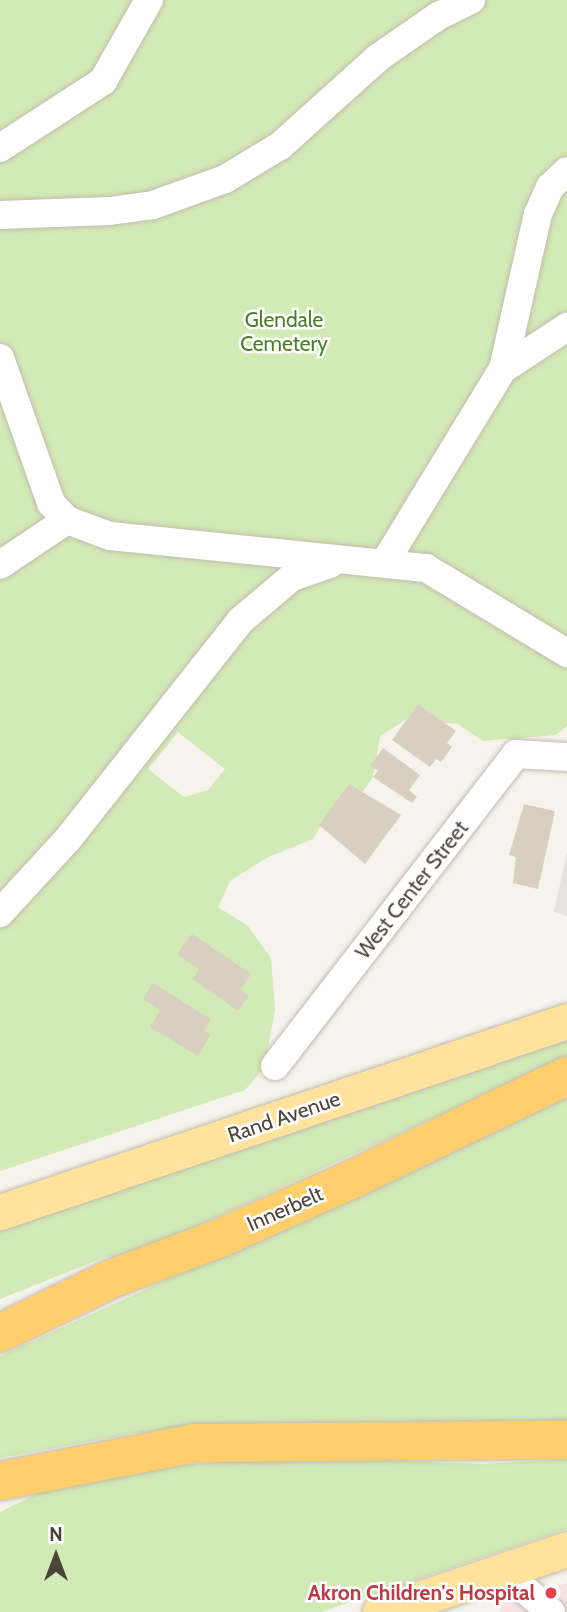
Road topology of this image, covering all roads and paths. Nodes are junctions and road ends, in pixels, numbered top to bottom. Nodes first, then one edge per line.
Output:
1 (149, 0) edge
2 (471, 0) edge
3 (0, 148) edge
4 (567, 171) edge
5 (0, 215) edge
6 (567, 327) edge
7 (0, 358) edge
8 (503, 369) junction
9 (67, 520) junction
10 (350, 558) junction
11 (385, 562) junction
12 (0, 565) edge
13 (567, 653) edge
14 (567, 757) edge
15 (0, 913) edge
16 (567, 1021) edge
17 (275, 1066) dead end
18 (567, 1076) edge
19 (0, 1212) edge
20 (0, 1333) edge
21 (567, 1440) edge
22 (0, 1481) edge
23 (567, 1549) edge
24 (503, 1572) junction
25 (380, 1612) edge
26 (551, 1612) edge

1 - 3 street
2 - 5 street
4 - 8 street
6 - 8 street
7 - 9 street
8 - 11 street
9 - 10 street
9 - 12 street
10 - 11 street
10 - 15 street
11 - 13 street
14 - 17 street, West Center Street
16 - 19 main road, Rand Avenue
18 - 20 highway, Innerbelt
21 - 22 highway
23 - 24 main road
24 - 25 main road
24 - 26 street

